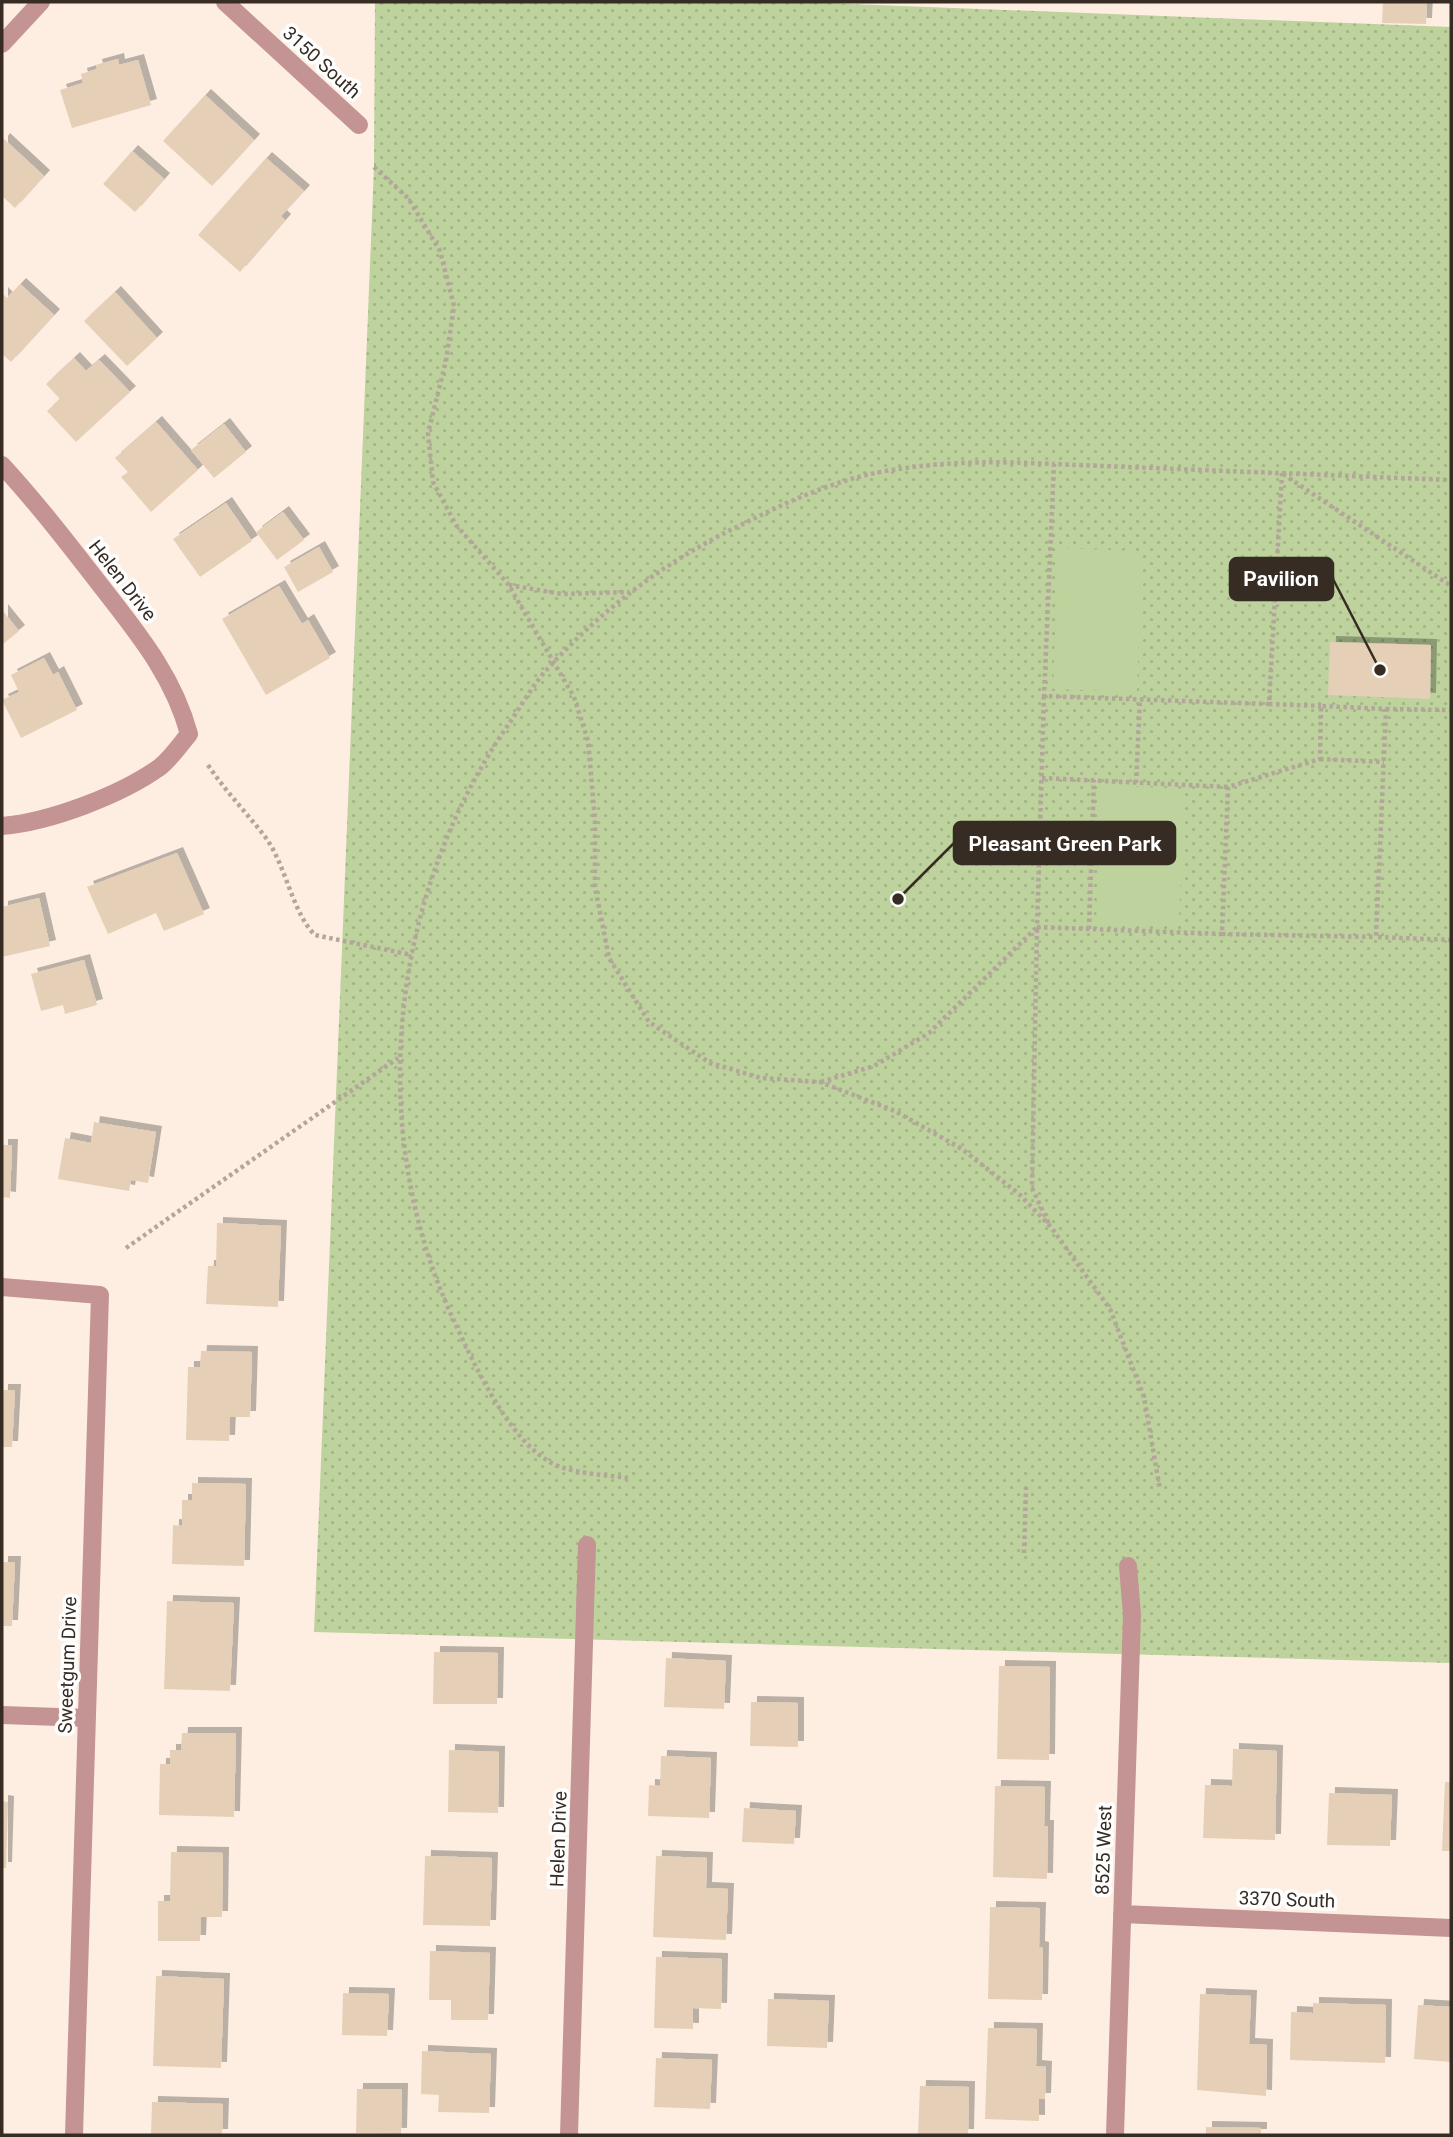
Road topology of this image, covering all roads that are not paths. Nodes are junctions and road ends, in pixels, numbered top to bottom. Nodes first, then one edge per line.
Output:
1 (41, 2) edge
2 (225, 2) edge
3 (2, 44) edge
4 (359, 125) dead end
5 (2, 465) edge
6 (2, 826) edge
7 (2, 1287) edge
8 (587, 1545) dead end
9 (1128, 1566) dead end
10 (2, 1715) edge
11 (87, 1718) junction
12 (1122, 1914) junction
13 (1451, 1928) edge
14 (74, 2135) edge
15 (569, 2135) edge
16 (1115, 2135) edge

1 - 3 street
2 - 4 street, 3150 South
5 - 6 street, Helen Drive
7 - 11 street, Sweetgum Drive
8 - 15 street, Helen Drive
9 - 12 street, 8525 West
10 - 11 street
11 - 14 street, Sweetgum Drive
12 - 13 street, 3370 South
12 - 16 street, 8525 West

